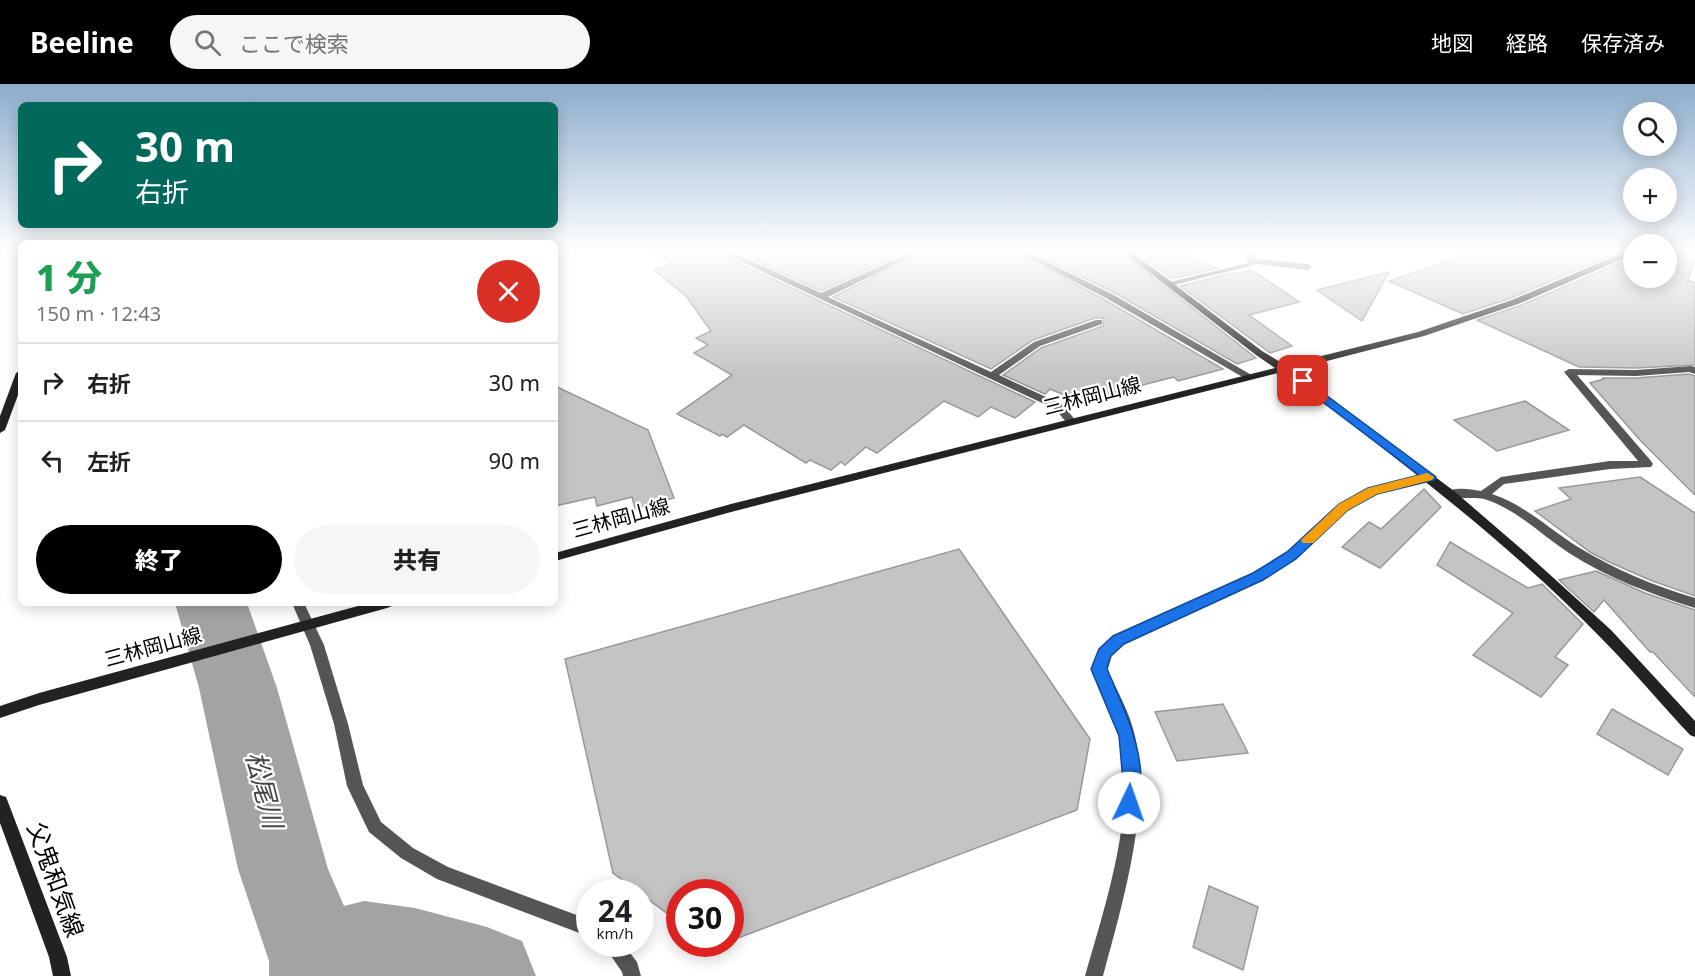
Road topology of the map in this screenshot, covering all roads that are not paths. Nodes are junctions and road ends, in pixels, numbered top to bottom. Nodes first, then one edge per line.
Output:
1 (813, 294) edge
2 (827, 294) edge
3 (1105, 294) edge
4 (1184, 294) edge
5 (1534, 294) edge
6 (820, 297) junction
7 (1099, 322) dead end
8 (1283, 369) junction
9 (1695, 371) edge
10 (991, 376) junction
11 (1250, 377) junction
12 (18, 381) edge
13 (1071, 421) junction
14 (0, 430) edge
15 (1429, 477) junction
16 (1450, 494) junction
17 (1485, 494) junction
18 (558, 556) edge
19 (1695, 603) edge
20 (300, 606) edge
21 (376, 606) edge
22 (309, 624) junction
23 (0, 712) edge
24 (1695, 731) edge
25 (0, 802) edge
26 (576, 924) edge
27 (622, 957) edge
28 (62, 976) edge
29 (633, 976) edge
30 (1094, 976) edge

1 - 6 street
2 - 6 street
3 - 11 street
4 - 8 main road
5 - 8 main road, 三林岡山線
6 - 10 street
7 - 10 street
8 - 11 main road, 三林岡山線
8 - 15 main road
9 - 17 street
10 - 13 street
11 - 13 main road, 三林岡山線
12 - 14 main road
13 - 18 main road, 三林岡山線
15 - 16 main road
15 - 30 street
16 - 17 street
16 - 24 main road
17 - 19 street
20 - 22 street
21 - 22 main road, 三林岡山線
22 - 23 main road, 三林岡山線
22 - 26 street
25 - 28 main road, 父鬼和気線
27 - 29 street

